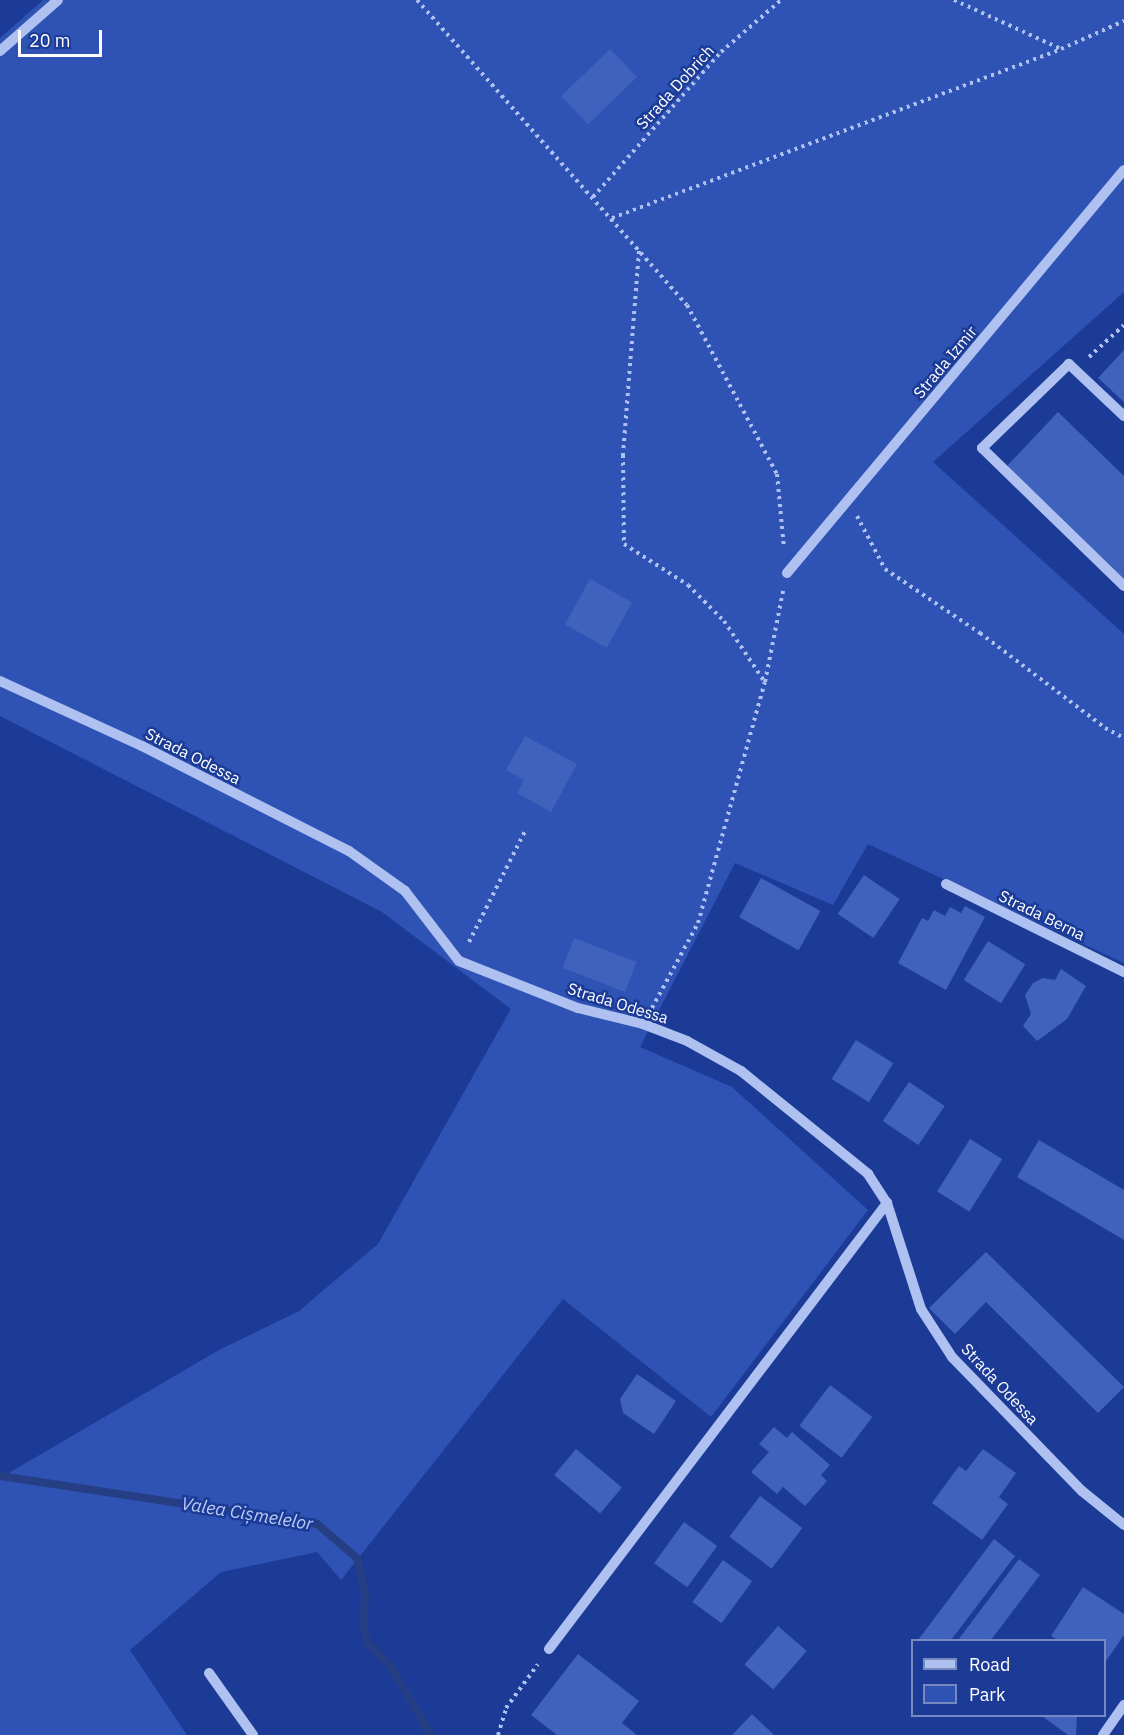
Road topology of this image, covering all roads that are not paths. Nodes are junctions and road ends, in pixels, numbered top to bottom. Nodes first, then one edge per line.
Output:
1 (58, 0) edge
2 (0, 51) edge
3 (1124, 170) edge
4 (1124, 416) edge
5 (787, 573) road end
6 (1124, 586) edge
7 (0, 681) edge
8 (946, 884) dead end
9 (1124, 972) edge
10 (887, 1203) junction
11 (1124, 1525) edge
12 (549, 1649) road end
13 (209, 1672) dead end
14 (1124, 1705) edge
15 (253, 1735) edge
16 (1103, 1735) edge

1 - 2 street
3 - 5 street, Strada Izmir
4 - 6 street
7 - 10 street, Strada Odessa
8 - 9 street, Strada Berna
10 - 11 street, Strada Odessa
10 - 12 street
13 - 15 street
14 - 16 street

